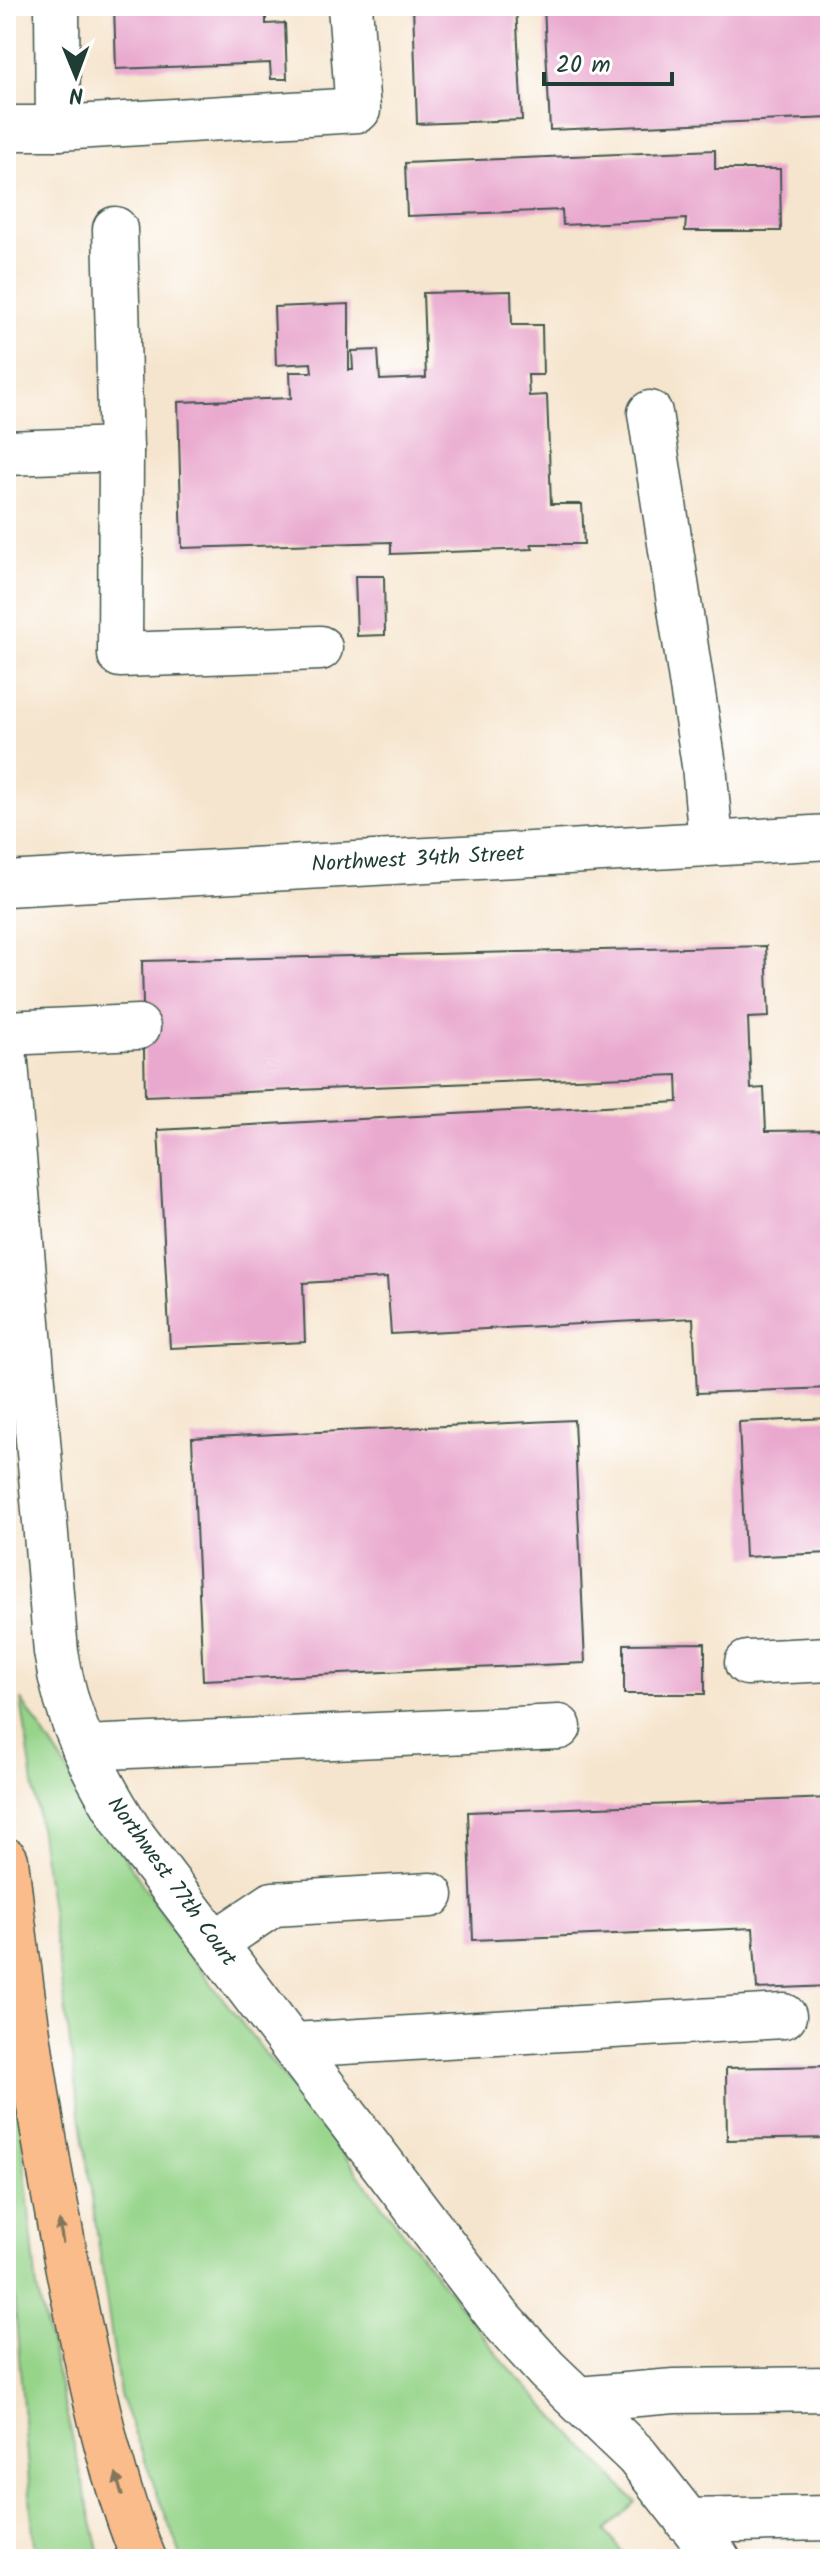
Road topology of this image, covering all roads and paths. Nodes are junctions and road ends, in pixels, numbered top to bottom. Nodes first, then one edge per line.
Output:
1 (57, 6) edge
2 (350, 6) edge
3 (6, 128) edge
4 (58, 128) junction
5 (115, 229) dead end
6 (650, 413) dead end
7 (121, 449) junction
8 (6, 453) edge
9 (320, 648) dead end
10 (830, 837) edge
11 (711, 843) junction
12 (6, 884) edge
13 (138, 1027) dead end
14 (6, 1033) edge
15 (6, 1063) edge
16 (830, 1659) edge
17 (747, 1663) dead end
18 (559, 1727) dead end
19 (84, 1748) junction
20 (6, 1860) edge
21 (431, 1895) dead end
22 (215, 1943) junction
23 (784, 2016) dead end
24 (293, 2045) junction
25 (830, 2389) edge
26 (578, 2399) junction
27 (830, 2518) edge
28 (687, 2521) junction
29 (144, 2559) edge
30 (718, 2559) edge

1 - 4 street
2 - 4 street
3 - 4 street
5 - 7 street
6 - 11 street
7 - 8 street
7 - 9 street
10 - 11 street, Northwest 34th Street
11 - 12 street, Northwest 34th Street
13 - 14 street
15 - 19 street, Northwest 77th Court
16 - 17 street
18 - 19 street
19 - 22 street, Northwest 77th Court
29 -> 20 highway
21 - 22 street
22 - 24 street, Northwest 77th Court
23 - 24 street
24 - 26 street, Northwest 77th Court
25 - 26 street
26 - 28 street, Northwest 77th Court
27 - 28 street
28 - 30 street, Northwest 77th Court

